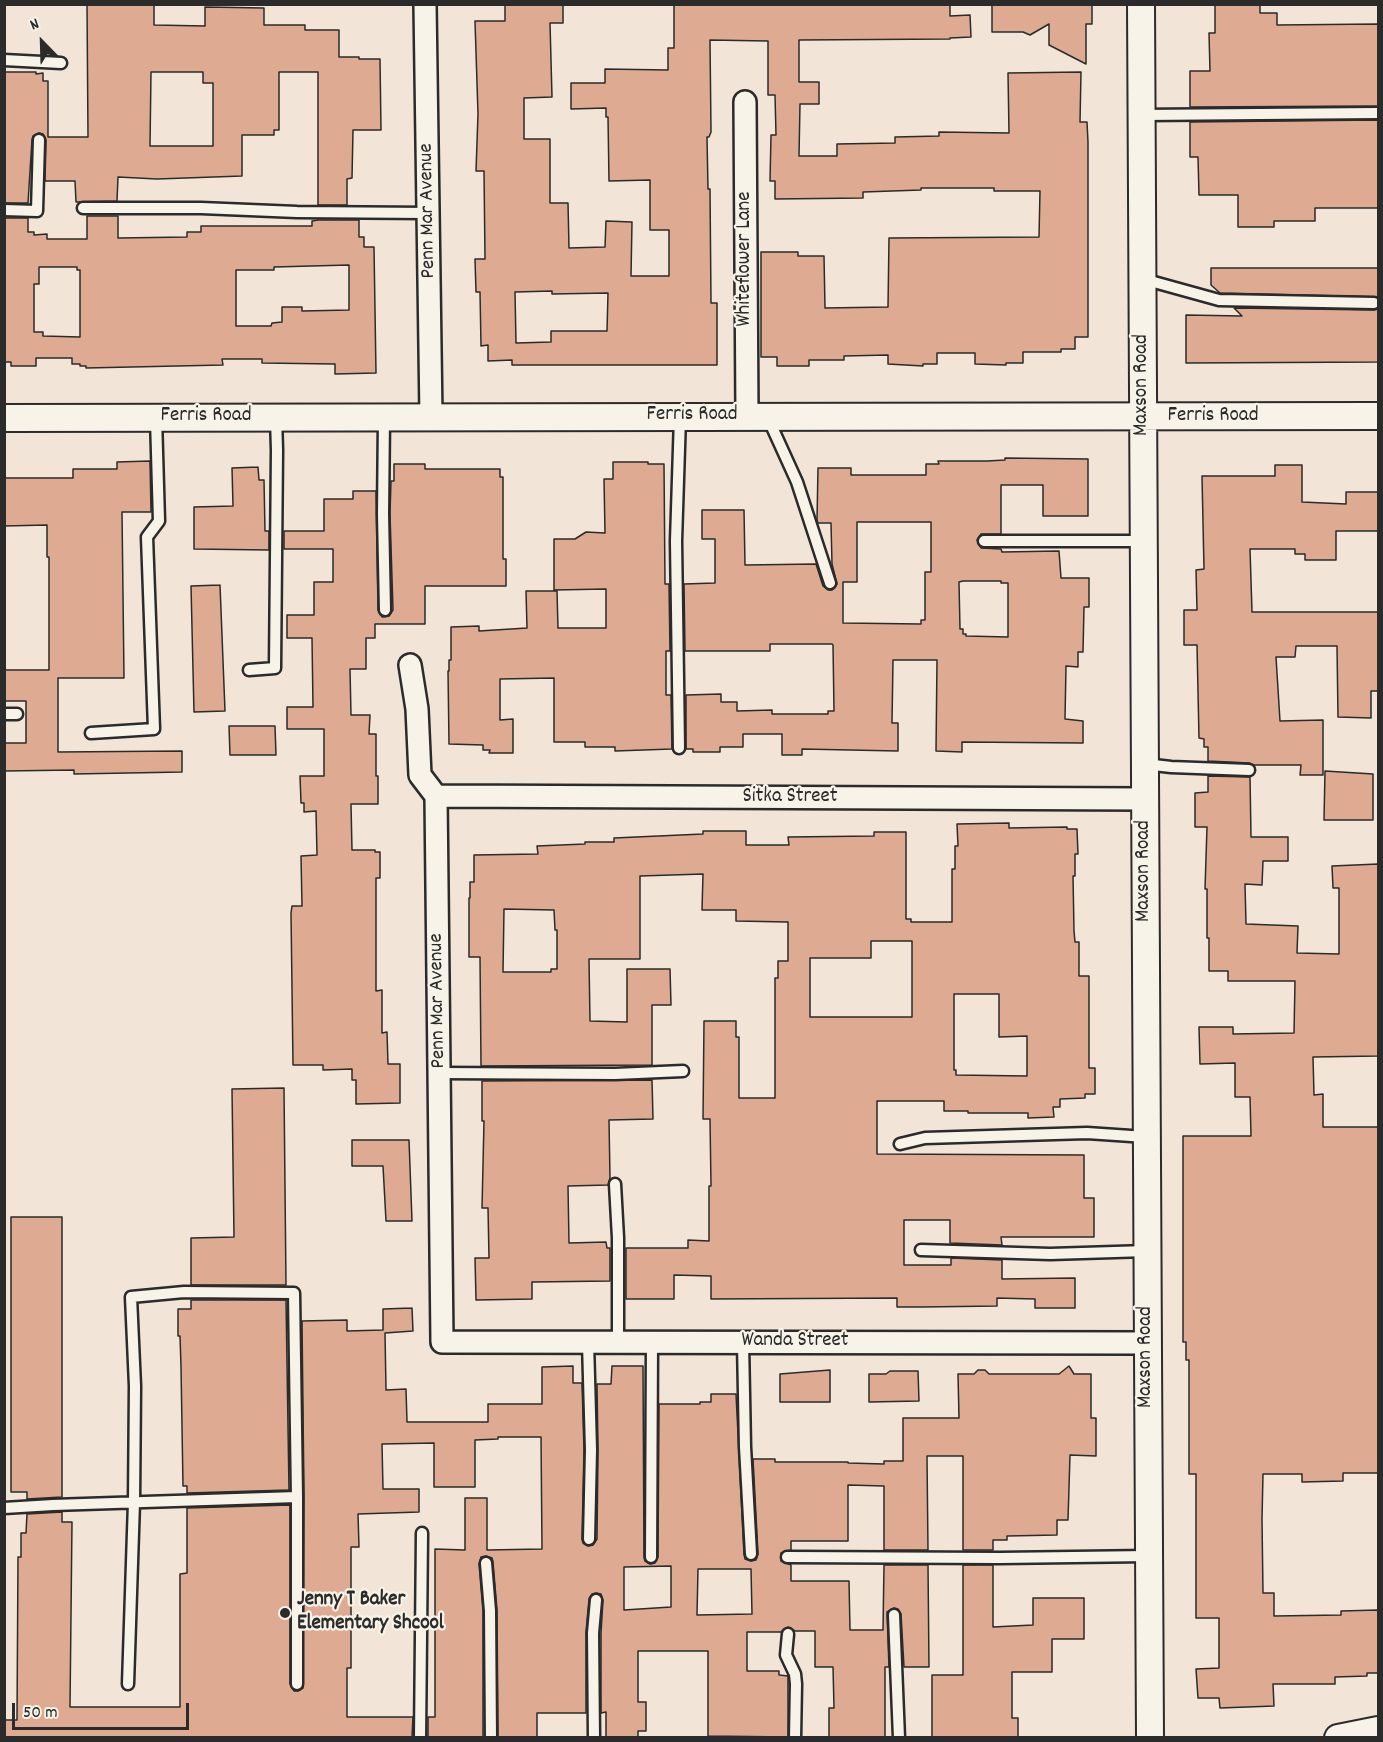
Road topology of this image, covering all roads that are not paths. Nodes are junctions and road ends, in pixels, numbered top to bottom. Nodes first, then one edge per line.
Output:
1 (426, 4) edge
2 (1141, 4) edge
3 (4, 60) edge
4 (61, 63) dead end
5 (745, 102) dead end
6 (1378, 113) edge
7 (1142, 115) junction
8 (39, 140) dead end
9 (83, 208) dead end
10 (4, 210) edge
11 (429, 213) junction
12 (1143, 279) junction
13 (1374, 303) dead end
14 (680, 416) junction
15 (757, 416) junction
16 (1378, 416) edge
17 (156, 417) junction
18 (276, 417) junction
19 (384, 417) junction
20 (431, 417) junction
21 (1143, 417) junction
22 (4, 418) edge
23 (984, 542) dead end
24 (1144, 542) junction
25 (830, 583) dead end
26 (385, 610) dead end
27 (410, 665) dead end
28 (249, 670) dead end
29 (4, 714) edge
30 (17, 714) dead end
31 (92, 733) dead end
32 (679, 748) dead end
33 (1145, 764) junction
34 (1249, 770) dead end
35 (436, 796) junction
36 (1145, 799) junction
37 (683, 1071) dead end
38 (440, 1073) junction
39 (1146, 1137) junction
40 (900, 1144) dead end
41 (615, 1184) dead end
42 (921, 1250) dead end
43 (1147, 1251) junction
44 (442, 1342) joint
45 (588, 1342) junction
46 (618, 1342) junction
47 (652, 1342) junction
48 (743, 1342) junction
49 (1147, 1342) junction
50 (297, 1497) junction
51 (134, 1502) junction
52 (4, 1508) edge
53 (422, 1533) dead end
54 (590, 1539) dead end
55 (751, 1554) dead end
56 (1149, 1556) junction
57 (651, 1557) dead end
58 (787, 1557) dead end
59 (486, 1563) dead end
60 (596, 1600) dead end
61 (894, 1615) dead end
62 (788, 1634) dead end
63 (128, 1684) dead end
64 (297, 1684) dead end
65 (1378, 1730) edge
66 (420, 1737) edge
67 (491, 1737) edge
68 (594, 1737) edge
69 (795, 1737) edge
70 (899, 1737) edge
71 (1150, 1737) edge
72 (1338, 1737) edge

1 - 11 street, Penn Mar Avenue
2 - 7 street, Maxson Road
3 - 4 lane
5 - 15 street, Whiteflower Lane
6 - 7 lane
7 - 12 street, Maxson Road
8 - 10 lane
9 - 11 lane
11 - 20 street, Penn Mar Avenue
12 - 13 lane
12 - 21 street, Maxson Road
14 - 15 street, Ferris Road
14 - 20 street, Ferris Road
14 - 32 lane
15 - 21 street, Ferris Road
15 - 25 lane
16 - 21 street, Ferris Road
17 - 18 street, Ferris Road
17 - 22 street, Ferris Road
17 - 31 lane
18 - 19 street, Ferris Road
18 - 28 lane
19 - 20 street, Ferris Road
19 - 26 lane
21 - 24 street, Maxson Road
23 - 24 lane
24 - 33 street, Maxson Road
27 - 35 street
29 - 30 lane
33 - 34 lane
33 - 36 street, Maxson Road
35 - 36 street, Sitka Street
35 - 38 street, Penn Mar Avenue
36 - 39 street, Maxson Road
37 - 38 lane
38 - 44 street, Penn Mar Avenue
39 - 40 lane
39 - 43 street, Maxson Road
41 - 46 lane
42 - 43 lane
43 - 49 street, Maxson Road
44 - 45 street, Wanda Street
45 - 46 street, Wanda Street
45 - 54 lane
46 - 47 street, Wanda Street
47 - 48 street, Wanda Street
47 - 57 lane
48 - 49 street, Wanda Street
48 - 55 lane
49 - 56 street, Maxson Road
50 - 51 lane
50 - 51 lane
50 - 64 lane
51 - 52 lane
51 - 63 lane
53 - 66 lane
56 - 58 lane
56 - 71 street, Maxson Road
59 - 67 lane
60 - 68 lane
61 - 70 lane
62 - 69 lane
65 - 72 street

